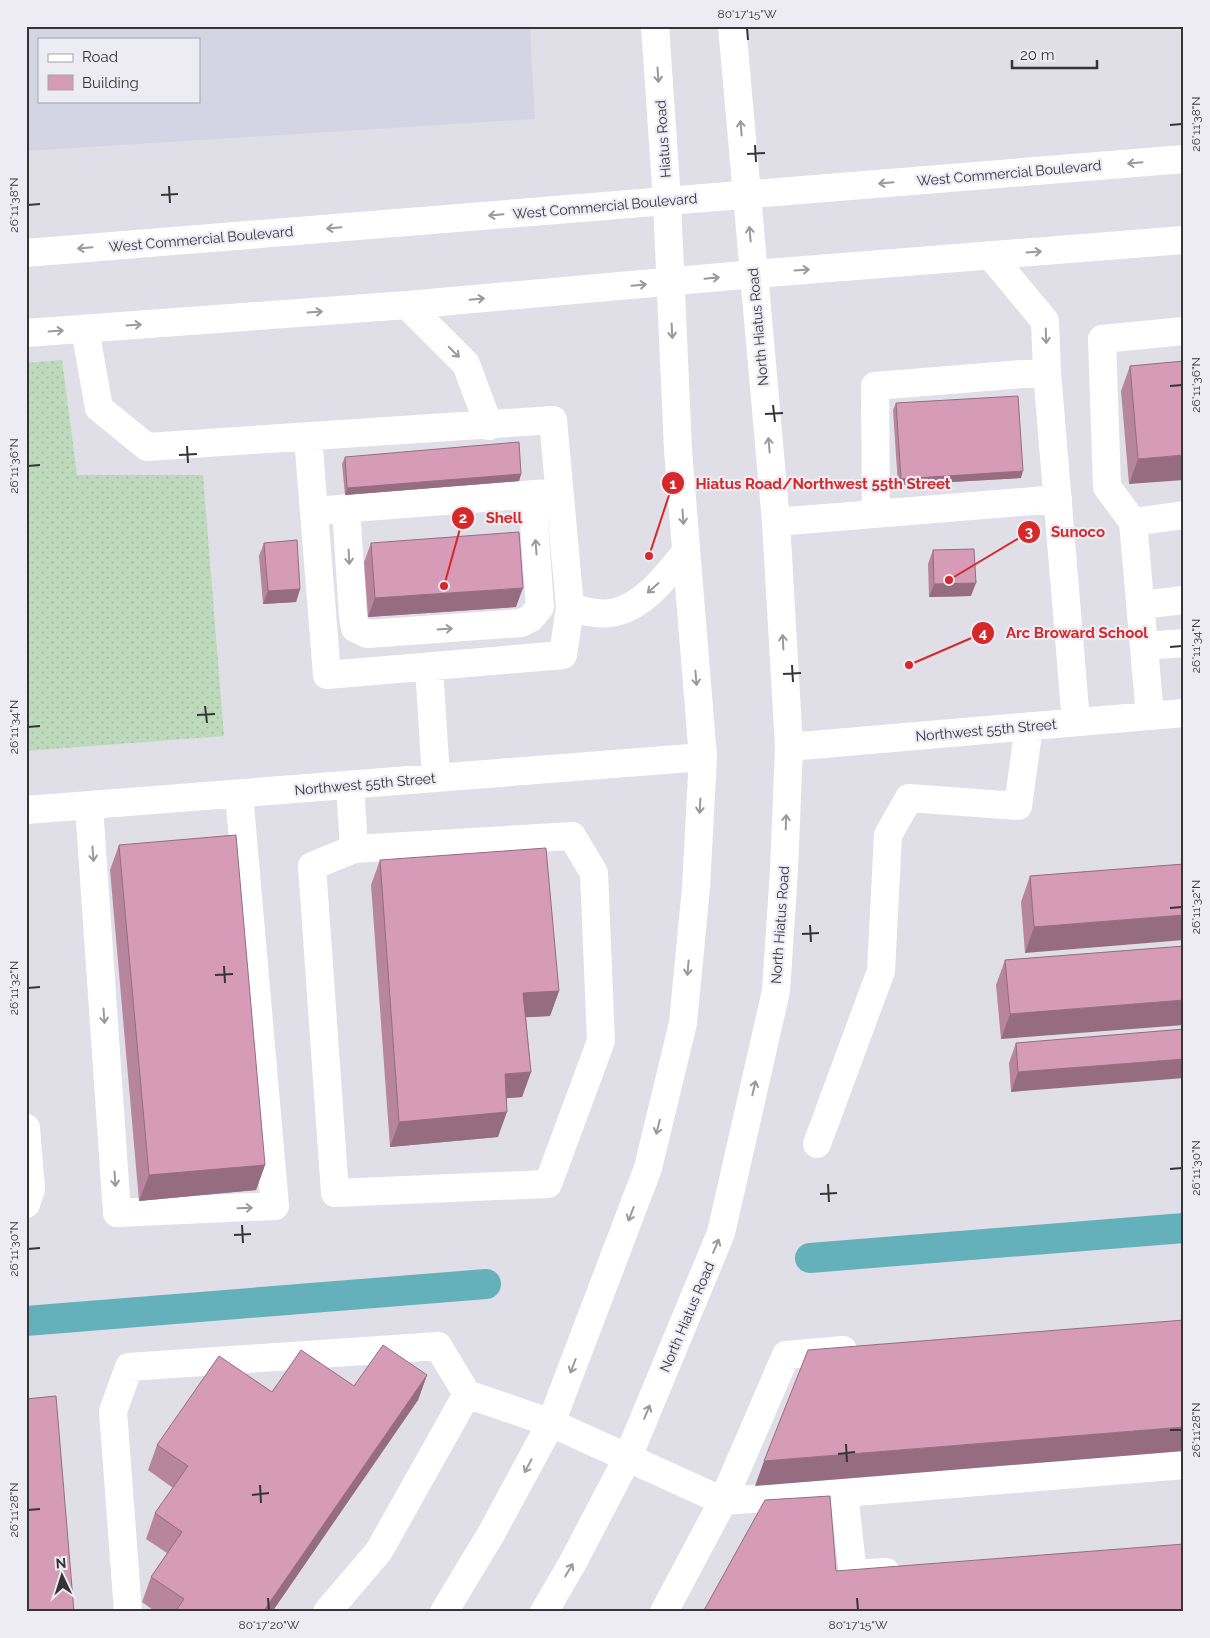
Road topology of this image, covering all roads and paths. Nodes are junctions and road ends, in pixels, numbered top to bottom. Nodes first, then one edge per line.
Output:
1 (655, 26) edge
2 (732, 26) edge
3 (1184, 159) edge
4 (747, 194) junction
5 (667, 201) junction
6 (1184, 240) edge
7 (26, 253) edge
8 (990, 255) junction
9 (754, 274) junction
10 (670, 282) junction
11 (407, 305) junction
12 (85, 329) junction
13 (1184, 331) edge
14 (26, 333) edge
15 (1047, 372) junction
16 (489, 426) junction
17 (308, 437) junction
18 (560, 493) junction
19 (532, 494) junction
20 (1058, 499) junction
21 (346, 508) junction
22 (314, 511) junction
23 (876, 514) junction
24 (1184, 515) edge
25 (776, 522) junction
26 (1133, 522) junction
27 (686, 552) junction
28 (1184, 600) edge
29 (1140, 605) junction
30 (570, 607) junction
31 (1184, 643) edge
32 (1144, 646) junction
33 (429, 667) junction
34 (1184, 713) edge
35 (1150, 716) junction
36 (1076, 722) junction
37 (1029, 726) junction
38 (789, 747) junction
39 (703, 757) junction
40 (436, 778) junction
41 (350, 785) junction
42 (239, 794) junction
43 (89, 806) junction
44 (26, 810) edge
45 (354, 849) junction
46 (26, 1128) edge
47 (817, 1144) dead end
48 (26, 1204) edge
49 (866, 1348) edge
50 (467, 1394) junction
51 (551, 1424) junction
52 (628, 1457) junction
53 (1184, 1465) edge
54 (844, 1493) junction
55 (723, 1501) junction
56 (912, 1570) edge
57 (128, 1612) edge
58 (327, 1612) edge
59 (444, 1612) edge
60 (544, 1612) edge
61 (664, 1612) edge

1 -> 5 main road, Hiatus Road
4 -> 2 main road
3 -> 4 main road, West Commercial Boulevard
4 - 5 main road, West Commercial Boulevard
9 -> 4 main road, North Hiatus Road
5 -> 7 main road, West Commercial Boulevard
5 - 10 main road, Hiatus Road
8 -> 6 main road
9 -> 8 main road
8 -> 15 main road
10 -> 9 main road
25 -> 9 main road, North Hiatus Road
11 -> 10 main road
10 -> 27 main road
12 -> 11 main road
11 -> 16 main road
14 -> 12 main road
12 - 17 main road
13 - 26 main road
15 - 20 main road
15 - 23 main road
16 - 17 main road
16 - 18 main road
17 - 22 main road
18 - 19 main road
18 - 30 main road
19 - 21 main road
21 -> 19 main road
20 - 23 main road
20 - 36 main road
21 - 22 main road
22 - 33 main road
23 - 25 main road
24 - 26 main road
38 -> 25 main road, North Hiatus Road
26 - 29 main road
27 -> 30 main road
27 -> 39 main road
28 - 29 main road
29 - 32 main road
30 - 33 main road
31 - 32 main road
32 - 35 main road
33 - 40 main road
34 - 35 main road, Northwest 55th Street
35 - 36 main road, Northwest 55th Street
36 - 37 main road, Northwest 55th Street
37 - 38 main road, Northwest 55th Street
37 - 47 main road
52 -> 38 main road, North Hiatus Road
39 - 40 main road, Northwest 55th Street
39 -> 51 main road
40 - 41 main road, Northwest 55th Street
41 - 42 main road, Northwest 55th Street
41 - 45 main road
42 - 43 main road, Northwest 55th Street
43 -> 42 main road
43 - 44 main road, Northwest 55th Street
45 - 45 main road
46 - 48 main road
49 - 55 main road
50 - 51 main road
50 - 57 main road
50 - 58 main road
51 - 52 main road
51 -> 59 main road
52 - 55 main road
60 -> 52 main road, North Hiatus Road
53 - 54 main road
54 - 55 main road
54 - 56 main road
55 - 61 main road

